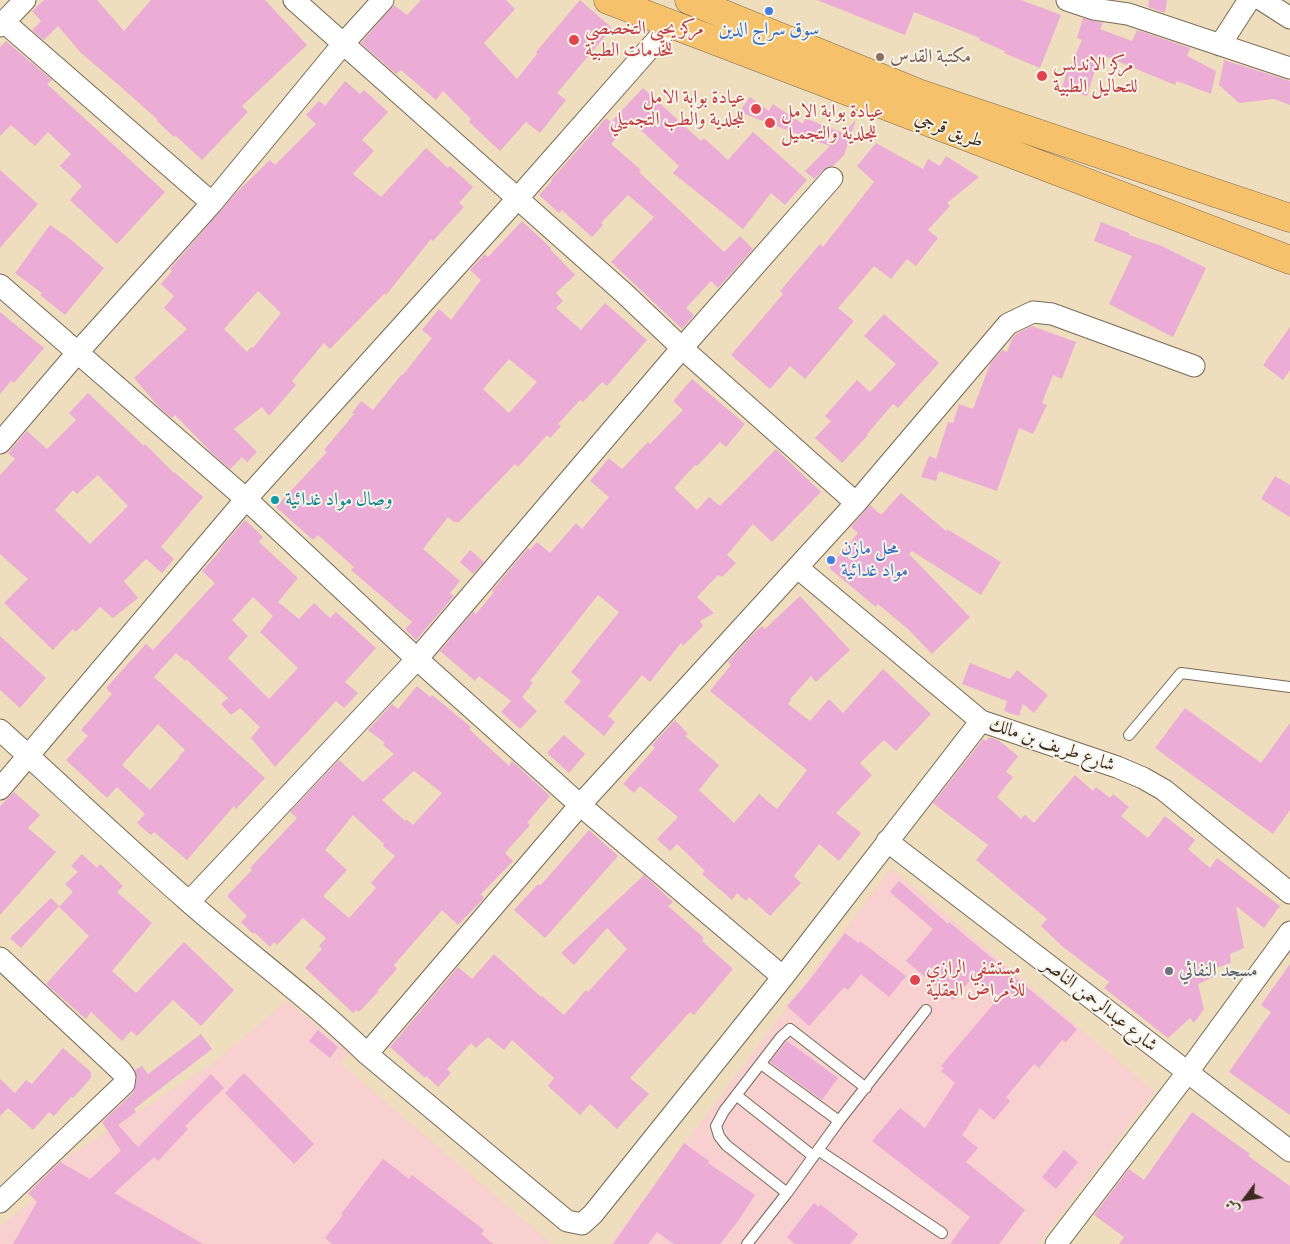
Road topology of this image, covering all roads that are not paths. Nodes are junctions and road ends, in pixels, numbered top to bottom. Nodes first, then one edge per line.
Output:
1 (25, 0) edge
2 (294, 0) edge
3 (383, 0) edge
4 (608, 0) edge
5 (689, 0) edge
6 (1067, 0) edge
7 (1249, 0) edge
8 (1262, 0) edge
9 (1089, 4) edge
10 (1129, 7) edge
11 (1288, 13) edge
12 (2, 24) edge
13 (671, 24) junction
14 (342, 44) junction
15 (1220, 45) junction
16 (1290, 68) edge
17 (832, 178) dead end
18 (516, 199) junction
19 (212, 203) junction
20 (1286, 216) edge
21 (1289, 260) edge
22 (0, 285) edge
23 (682, 348) junction
24 (78, 352) junction
25 (1194, 366) dead end
26 (0, 443) edge
27 (246, 499) junction
28 (856, 503) junction
29 (798, 568) junction
30 (417, 660) junction
31 (1290, 687) edge
32 (981, 721) junction
33 (0, 730) edge
34 (1129, 735) dead end
35 (29, 756) junction
36 (0, 789) edge
37 (580, 805) junction
38 (887, 841) junction
39 (1290, 893) edge
40 (189, 902) junction
41 (1290, 932) edge
42 (0, 958) edge
43 (783, 977) junction
44 (926, 1010) dead end
45 (367, 1054) junction
46 (761, 1064) junction
47 (1187, 1073) junction
48 (866, 1088) junction
49 (736, 1095) junction
50 (839, 1121) junction
51 (1290, 1151) edge
52 (816, 1153) junction
53 (787, 1193) junction
54 (0, 1202) edge
55 (942, 1233) dead end
56 (1064, 1241) edge
57 (747, 1244) edge

1 - 12 street
2 - 14 street
3 - 14 street
4 - 13 highway, طريق قرجي
5 - 20 highway, طريق قرجي
6 - 9 street
7 - 15 street
8 - 11 street
9 - 10 street
10 - 15 street
12 - 19 street
13 - 18 street
13 - 21 highway, طريق قرجي
14 - 18 street
14 - 19 street
15 - 16 street
17 - 23 street
18 - 23 street
18 - 27 street
19 - 24 street
22 - 24 street
23 - 28 street
23 - 30 street
24 - 26 street
24 - 27 street
25 - 28 street
27 - 30 street
27 - 35 street
28 - 29 street
29 - 32 street, شارع طريف بن مالك
29 - 37 street
30 - 37 street
30 - 40 street
31 - 34 lane
32 - 38 street
32 - 39 street, شارع طريف بن مالك
33 - 35 street
35 - 36 street
35 - 40 street
37 - 43 street
37 - 45 street
38 - 43 street
38 - 47 street, شارع عبدالرحمن الناصر
40 - 45 street
41 - 47 street
42 - 54 street
43 - 45 street
44 - 48 lane
46 - 48 lane
46 - 49 lane
46 - 50 lane
47 - 51 street, شارع عبدالرحمن الناصر
47 - 56 street
48 - 50 lane
49 - 52 lane
49 - 53 lane
50 - 52 lane
52 - 53 lane
52 - 55 lane
53 - 57 lane

